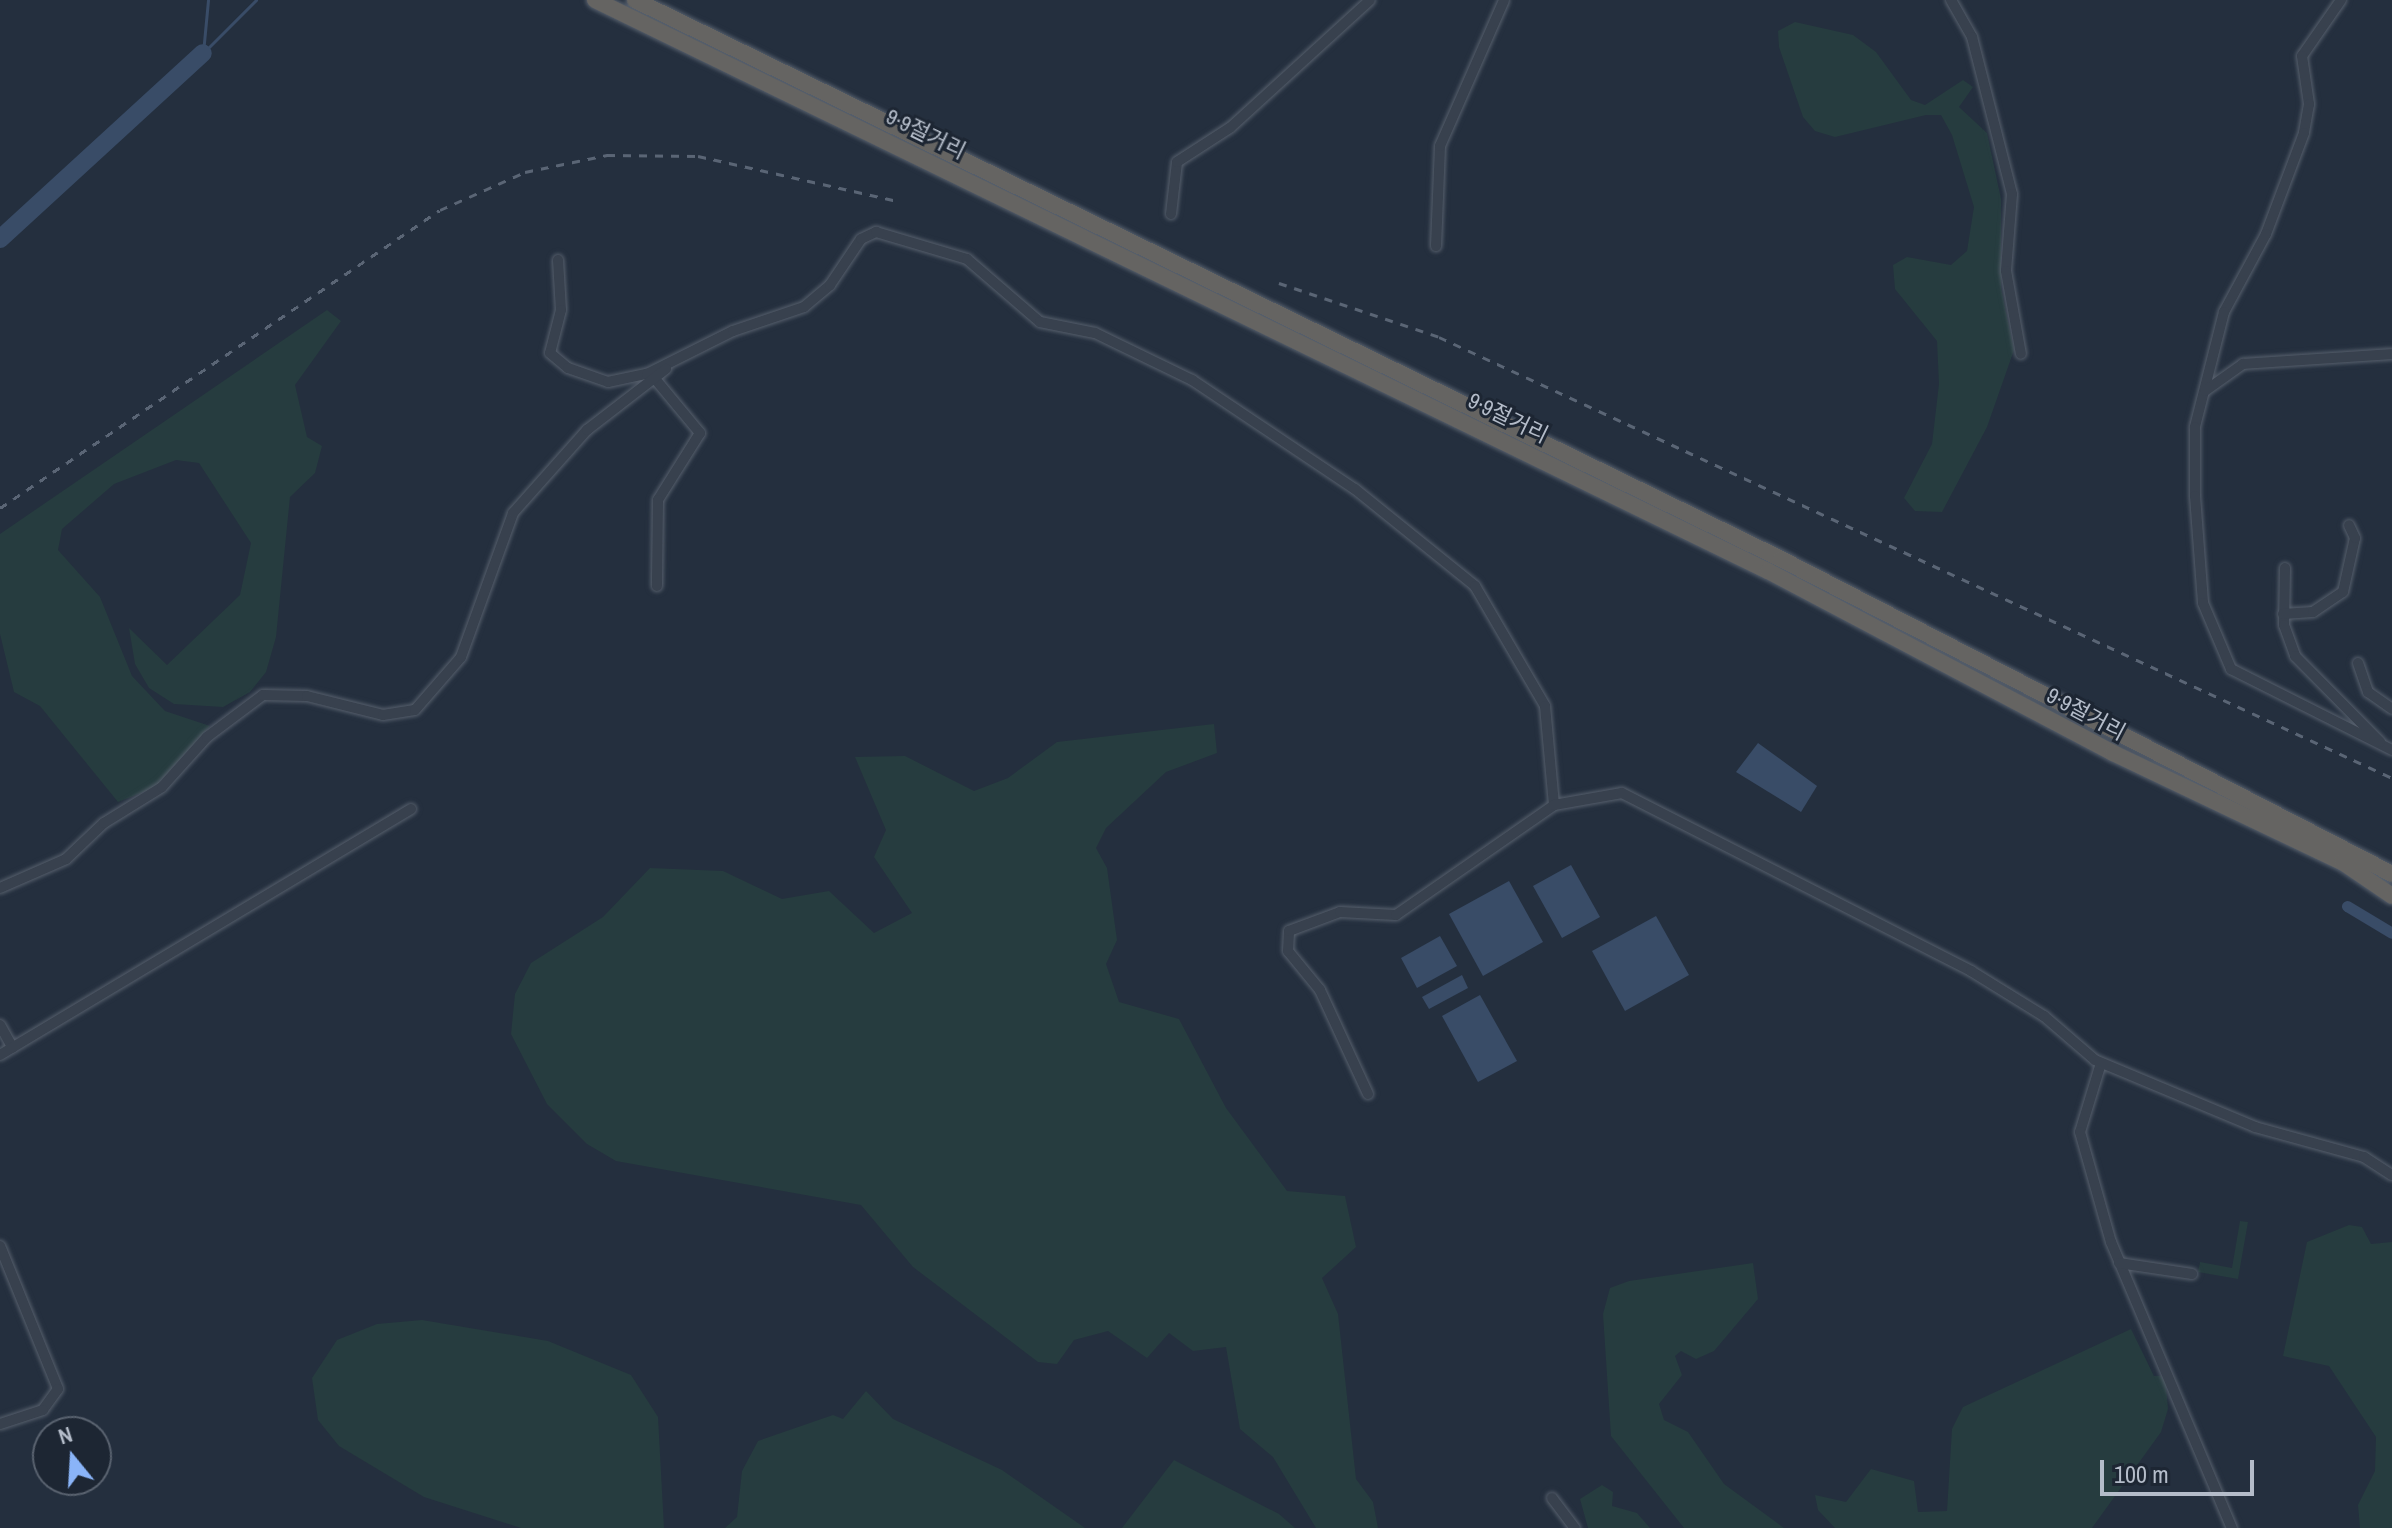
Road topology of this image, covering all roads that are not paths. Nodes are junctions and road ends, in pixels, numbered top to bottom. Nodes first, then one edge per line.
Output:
1 (595, 0) edge
2 (635, 0) edge
3 (1370, 0) edge
4 (1504, 0) edge
5 (1951, 0) edge
6 (2341, 0) edge
7 (1171, 214) dead end
8 (1436, 246) dead end
9 (558, 260) dead end
10 (2021, 354) dead end
11 (2392, 354) edge
12 (671, 363) junction
13 (656, 380) junction
14 (2204, 392) junction
15 (2349, 525) dead end
16 (2285, 568) dead end
17 (657, 586) dead end
18 (2283, 614) junction
19 (2358, 663) dead end
20 (2392, 709) edge
21 (2390, 749) edge
22 (1554, 805) junction
23 (411, 809) dead end
24 (2392, 874) edge
25 (0, 888) edge
26 (2392, 896) edge
27 (0, 1025) edge
28 (13, 1048) junction
29 (0, 1055) edge
30 (2101, 1063) junction
31 (1368, 1094) dead end
32 (2392, 1175) edge
33 (0, 1246) edge
34 (2119, 1263) junction
35 (2192, 1274) dead end
36 (0, 1424) edge
37 (1552, 1498) dead end
38 (1575, 1528) edge
39 (2232, 1528) edge

1 - 26 highway, 9·9절거리
2 - 24 highway, 9·9절거리
3 - 7 street
4 - 8 street
5 - 10 street
6 - 14 street
9 - 12 street
11 - 14 street
12 - 13 street
12 - 22 street
13 - 17 street
13 - 25 street
14 - 21 street
15 - 18 street
16 - 18 street
18 - 21 street
19 - 20 street
22 - 30 street
22 - 31 street
23 - 28 street
27 - 28 street
28 - 29 street
30 - 32 street
30 - 34 street
33 - 36 street
34 - 35 street
34 - 39 street
37 - 38 street

